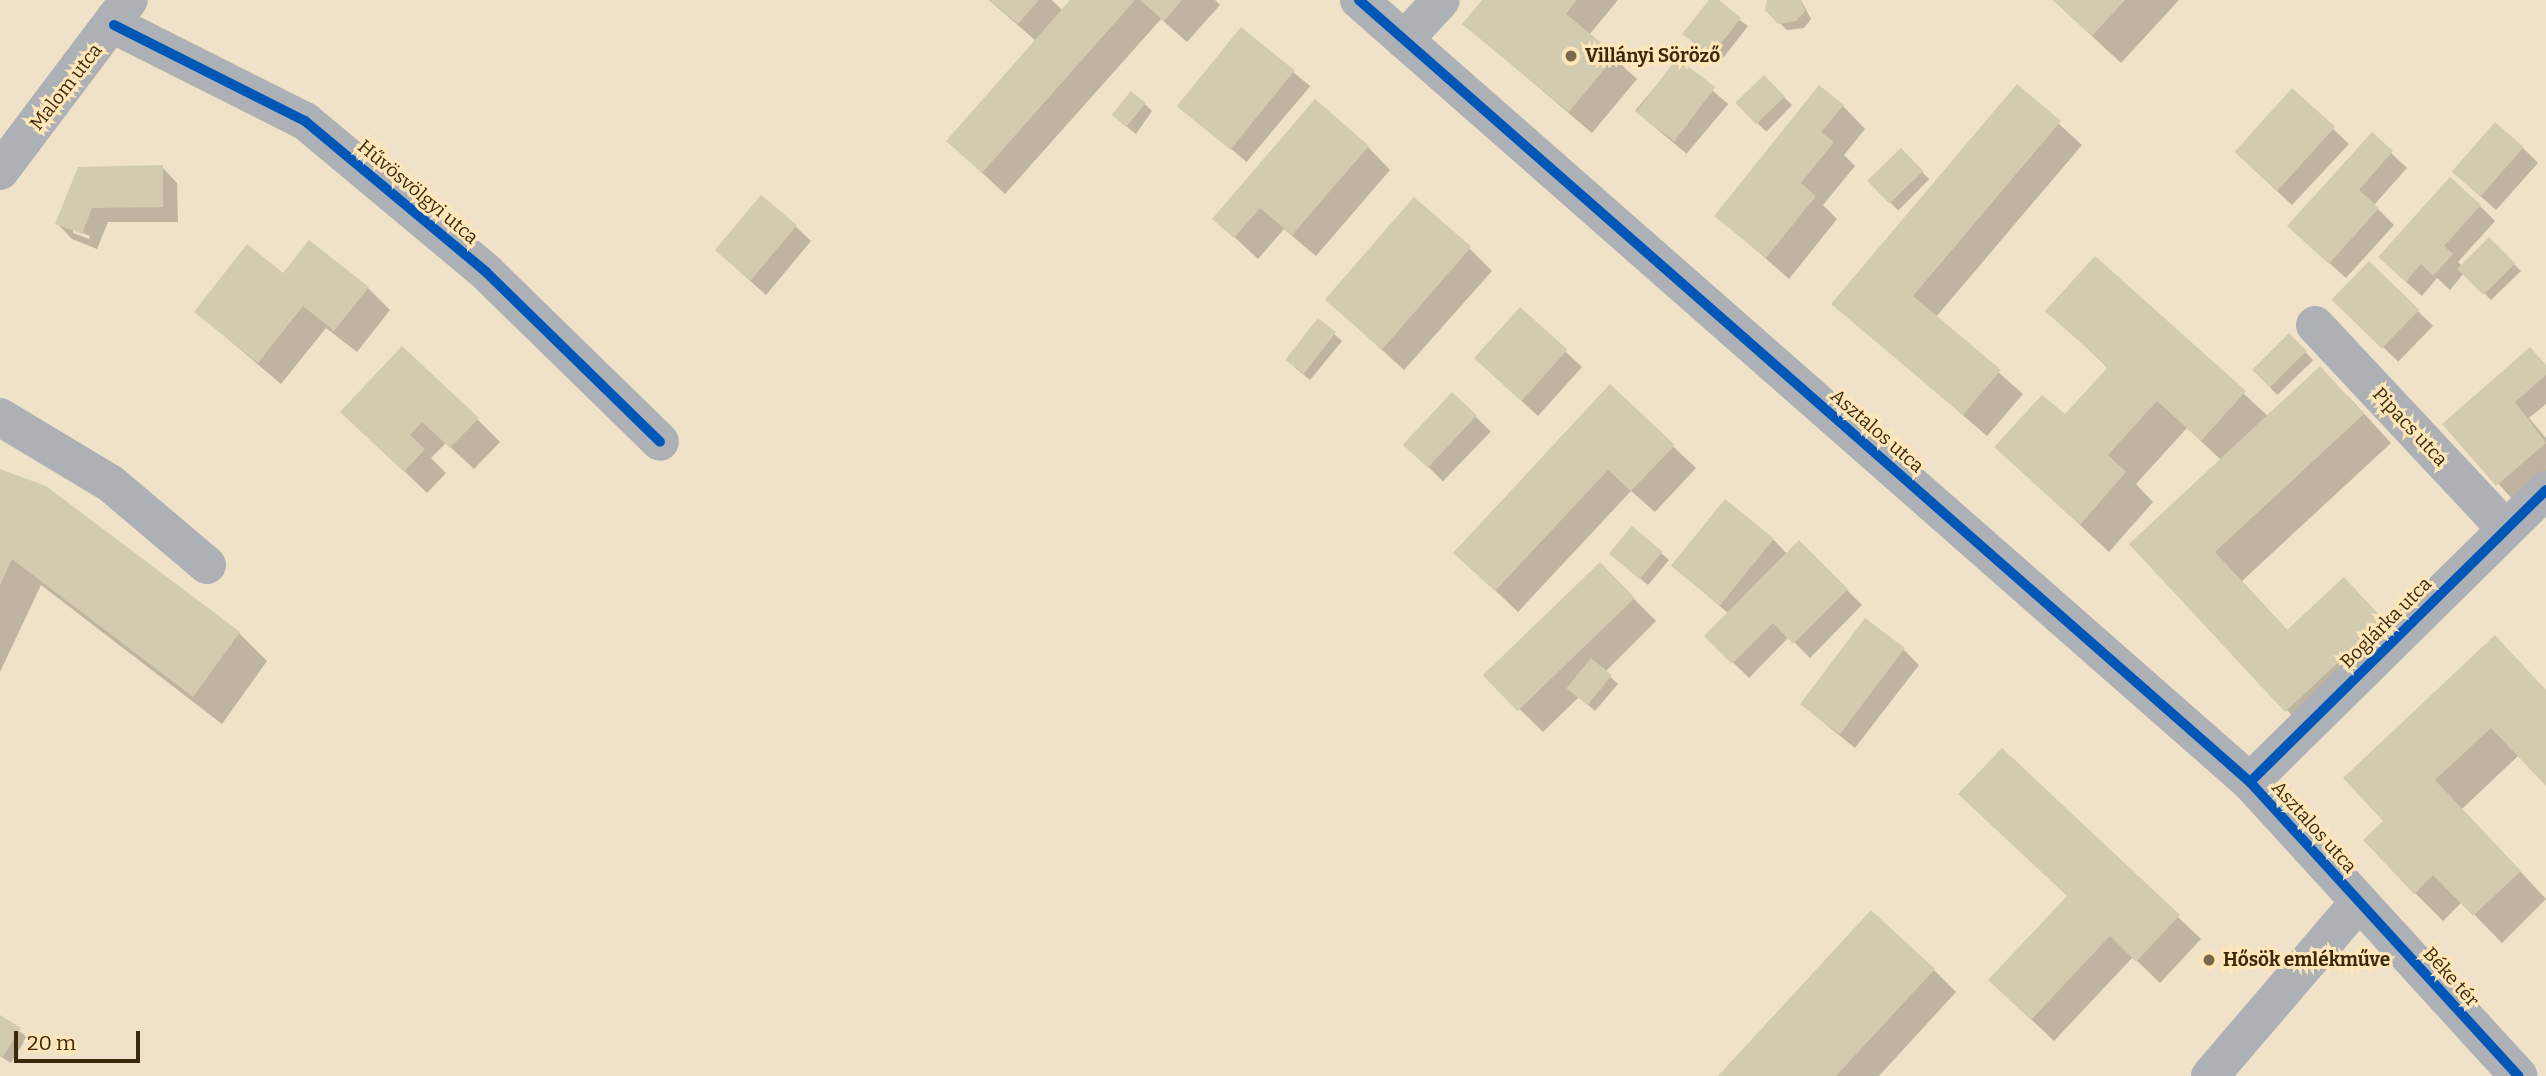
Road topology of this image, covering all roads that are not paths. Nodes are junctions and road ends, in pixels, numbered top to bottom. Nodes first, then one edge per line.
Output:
1 (1359, 0) edge
2 (1441, 0) edge
3 (121, 12) edge
4 (1404, 40) junction
5 (0, 172) edge
6 (2315, 325) dead end
7 (0, 417) edge
8 (660, 442) dead end
9 (2546, 490) edge
10 (2506, 529) junction
11 (207, 565) dead end
12 (2250, 782) junction
13 (2359, 902) junction
14 (2210, 1076) edge
15 (2518, 1076) edge

1 - 4 street, Asztalos utca
2 - 4 street
3 - 5 street, Malom utca
3 - 8 street, Hűvösvölgyi utca
4 - 12 street, Asztalos utca
6 - 10 street, Pipacs utca
7 - 11 street
9 - 10 street, Boglárka utca
10 - 12 street, Boglárka utca
12 - 13 street, Asztalos utca
13 - 14 street
13 - 15 street, Béke tér

